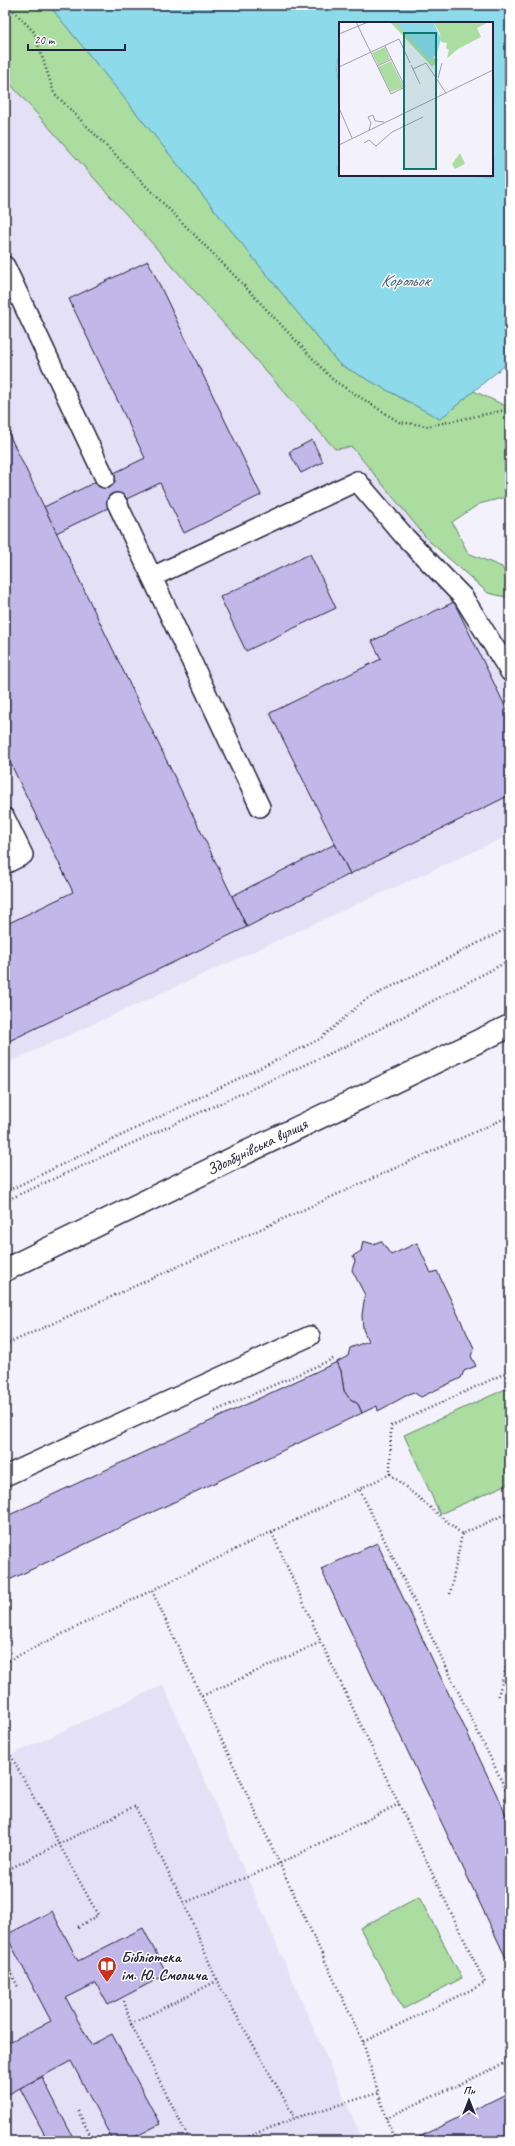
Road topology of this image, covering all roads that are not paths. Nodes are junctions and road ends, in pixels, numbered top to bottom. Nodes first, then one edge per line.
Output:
1 (5, 266) edge
2 (105, 478) dead end
3 (117, 503) dead end
4 (152, 577) junction
5 (510, 672) edge
6 (260, 807) dead end
7 (5, 818) edge
8 (5, 864) edge
9 (510, 1026) edge
10 (5, 1270) edge
11 (310, 1336) dead end
12 (5, 1476) edge

1 - 2 lane
3 - 4 lane
4 - 5 lane
4 - 6 lane
7 - 8 lane
9 - 10 street, Здолбунівська вулиця
11 - 12 lane

